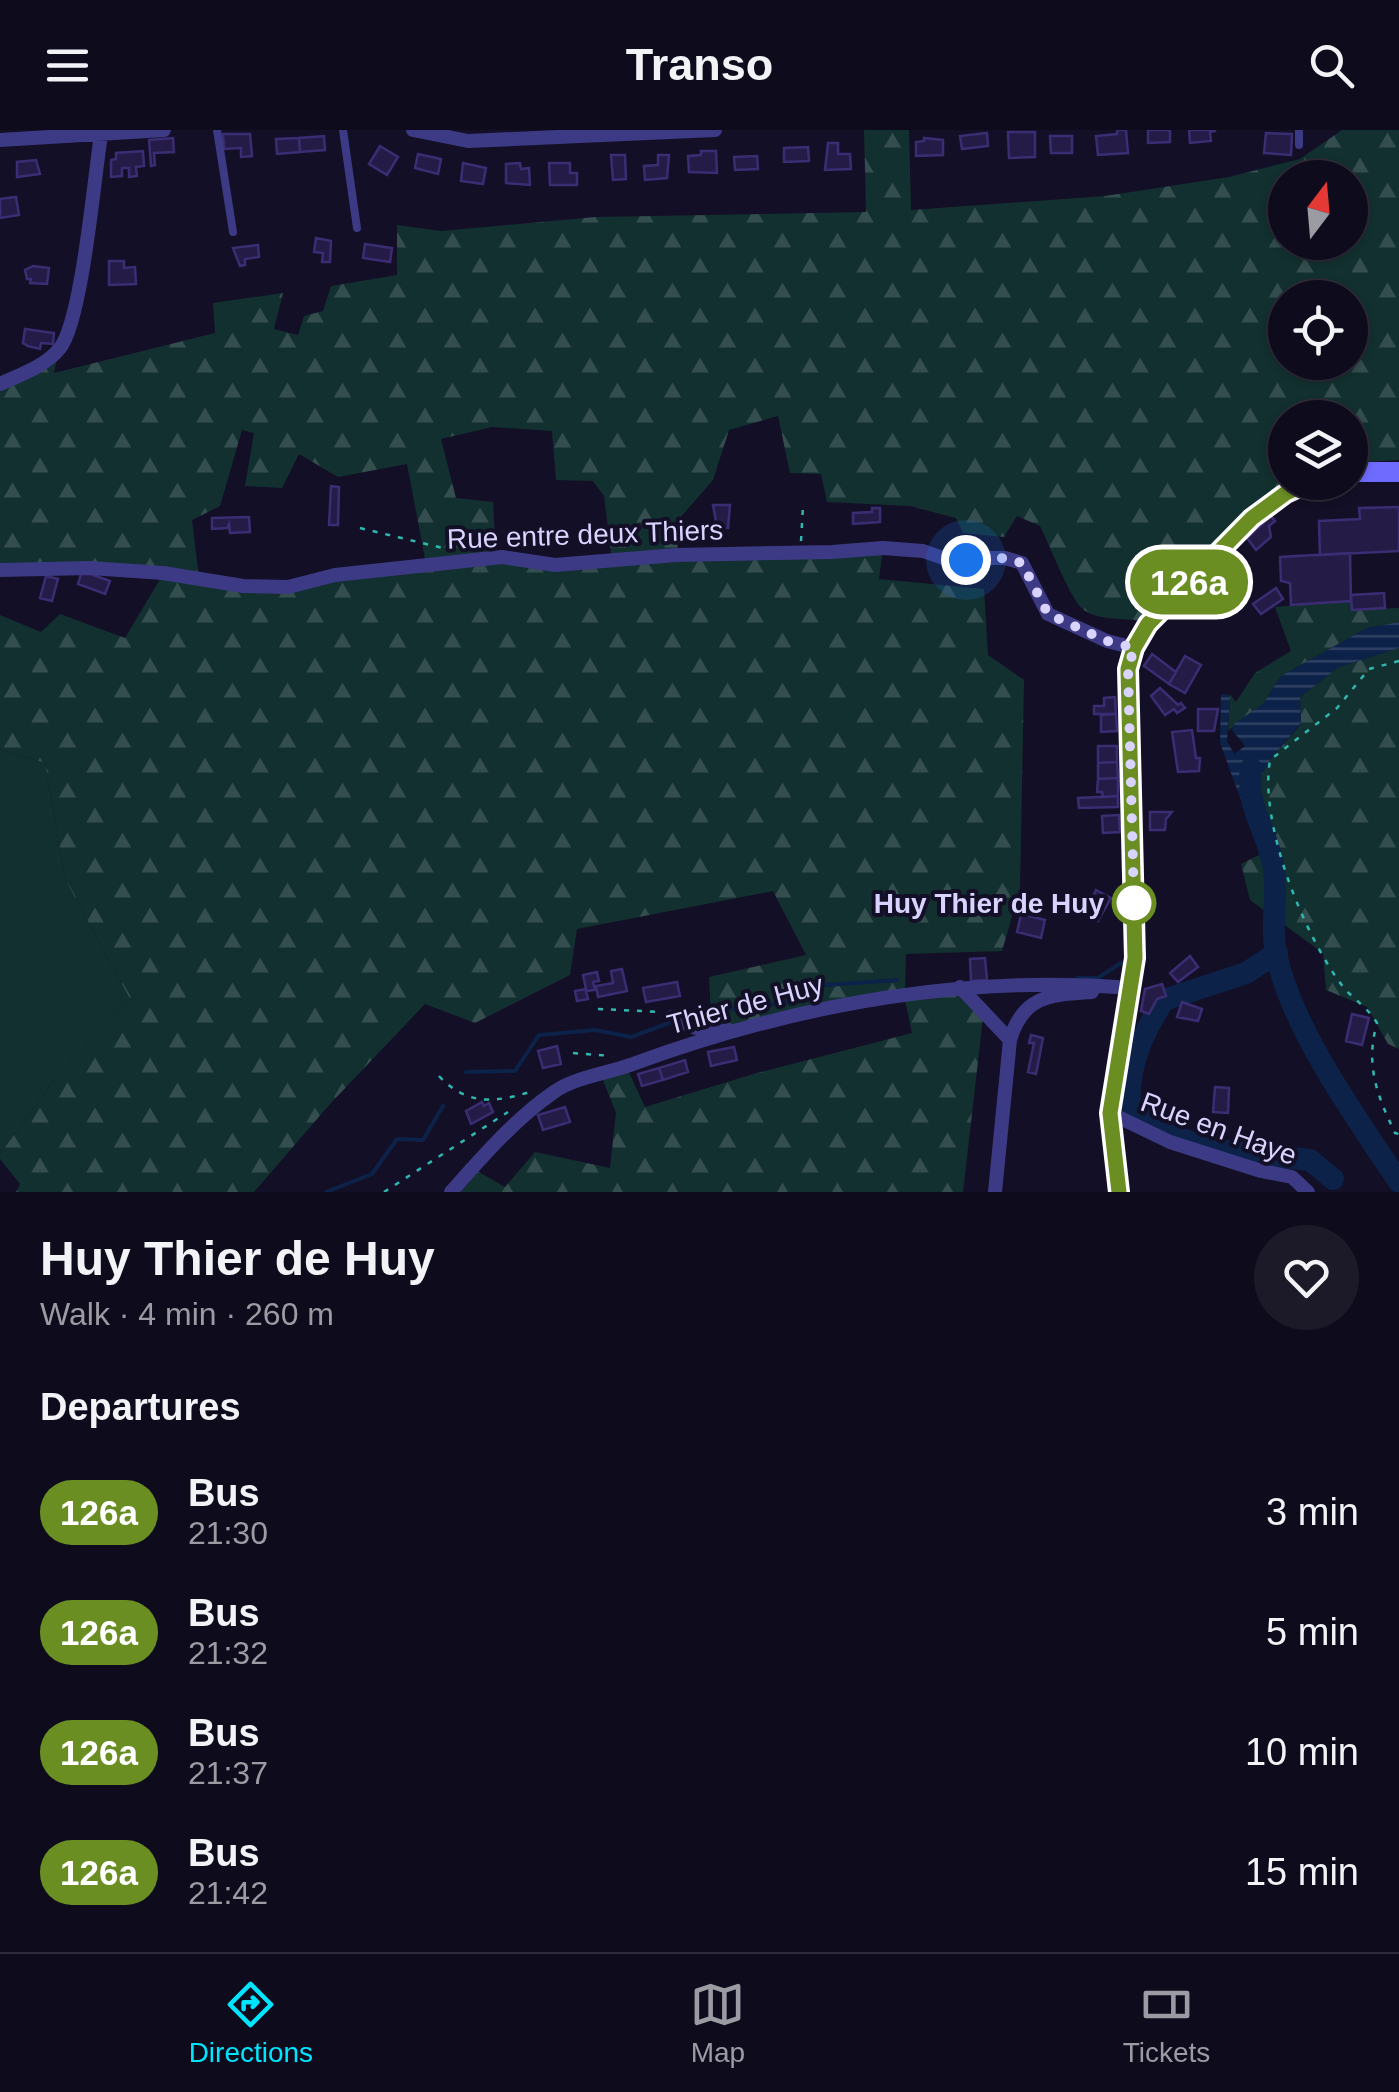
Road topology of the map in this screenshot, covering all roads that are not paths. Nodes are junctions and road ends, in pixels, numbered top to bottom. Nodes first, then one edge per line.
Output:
1 (164, 130) edge
2 (217, 130) edge
3 (343, 130) edge
4 (413, 130) edge
5 (715, 130) edge
6 (1299, 130) edge
7 (63, 133) edge
8 (558, 134) edge
9 (102, 135) junction
10 (472, 136) edge
11 (0, 140) edge
12 (1300, 146) dead end
13 (356, 228) dead end
14 (233, 232) dead end
15 (0, 384) edge
16 (1368, 472) edge
17 (1399, 472) edge
18 (1276, 500) edge
19 (0, 570) edge
20 (1134, 648) junction
21 (1100, 986) junction
22 (960, 987) junction
23 (1132, 988) junction
24 (670, 1014) road end
25 (749, 1026) junction
26 (1010, 1040) junction
27 (1110, 1113) junction
28 (451, 1192) edge
29 (995, 1192) edge
30 (1120, 1192) edge
31 (1308, 1192) edge

1 - 9 street
2 - 14 lane
3 - 13 lane
4 - 10 street
5 - 8 street
6 - 12 lane
7 - 9 street
7 - 11 street
8 - 10 street
9 - 15 street
16 - 17 main road
18 - 20 main road
19 - 20 street, Rue entre deux Thiers
20 - 23 main road
21 - 22 street, Thier de Huy
21 - 23 street, Thier de Huy
21 - 26 street, Thier de Huy
22 - 25 street, Thier de Huy
22 - 26 street
23 - 27 main road
24 - 25 lane
25 - 28 street, Thier de Huy
26 - 29 street
27 - 30 main road
27 - 31 street, Rue en Haye

